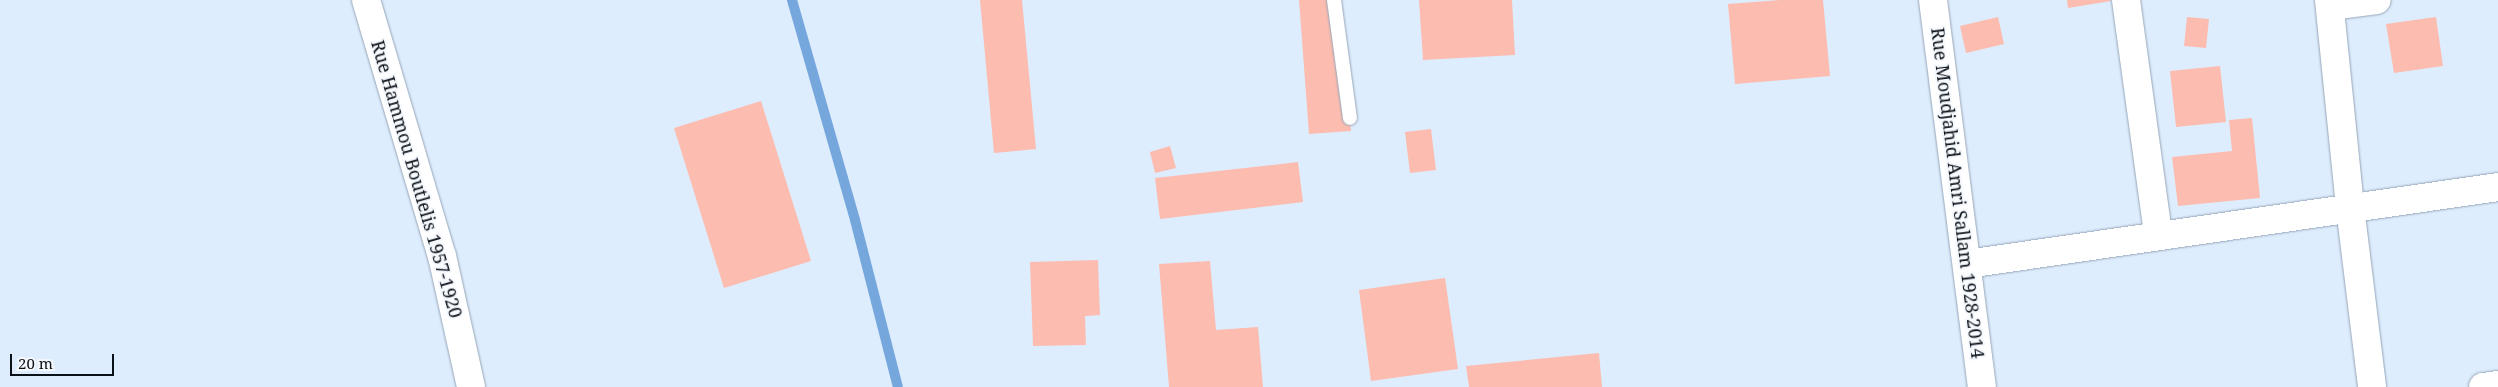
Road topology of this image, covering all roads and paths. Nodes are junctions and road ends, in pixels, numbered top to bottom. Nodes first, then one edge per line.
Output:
1 (366, 0) edge
2 (1334, 0) edge
3 (1933, 0) edge
4 (2126, 0) edge
5 (2377, 0) edge
6 (2330, 3) edge
7 (1350, 118) dead end
8 (2498, 187) edge
9 (2350, 207) junction
10 (2158, 235) junction
11 (1967, 264) junction
12 (2498, 385) edge
13 (471, 387) edge
14 (1982, 387) edge
15 (2372, 387) edge
16 (2483, 387) edge

1 - 13 street, Rue Hammou Boutlelis 1957-1920
2 - 7 lane
3 - 11 street, Rue Moudjahid Amri Sallam 1928-2014
4 - 10 street
5 - 6 street
6 - 9 street
8 - 9 street
9 - 10 street
9 - 15 street
10 - 11 street
11 - 14 street, Rue Moudjahid Amri Sallam 1928-2014
12 - 16 street

